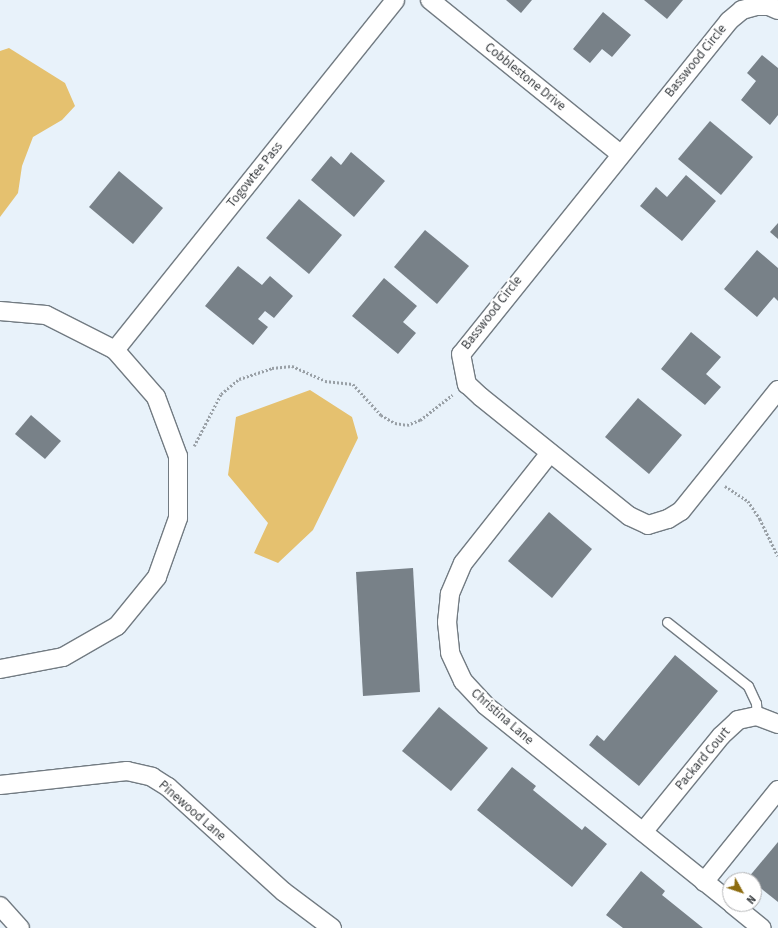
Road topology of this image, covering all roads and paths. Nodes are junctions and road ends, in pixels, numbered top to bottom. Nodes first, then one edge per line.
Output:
1 (395, 0) edge
2 (430, 0) edge
3 (778, 10) edge
4 (620, 154) junction
5 (0, 311) edge
6 (115, 350) junction
7 (467, 384) junction
8 (778, 390) edge
9 (550, 453) junction
10 (178, 456) junction
11 (710, 475) junction
12 (778, 556) edge
13 (667, 622) dead end
14 (0, 669) edge
15 (757, 716) junction
16 (778, 724) edge
17 (0, 785) edge
18 (778, 790) edge
19 (643, 832) junction
20 (704, 882) junction
21 (722, 896) edge
22 (0, 906) edge
23 (742, 912) edge
24 (20, 928) edge
25 (332, 928) edge
26 (762, 928) edge

1 - 6 street, Togowtee Pass
2 - 4 street, Cobblestone Drive
3 - 4 street, Basswood Circle
4 - 7 street, Basswood Circle
5 - 6 street
6 - 10 street
7 - 9 street
7 - 10 path
8 - 11 street
9 - 11 street
9 - 19 street, Christina Lane
10 - 14 street
11 - 12 path
13 - 15 lane
15 - 16 street
15 - 19 street, Packard Court
17 - 25 street, Pinewood Lane
18 - 20 street
19 - 20 street, Christina Lane
20 - 21 street, Christina Lane
22 - 24 street
23 - 26 street, Christina Lane

